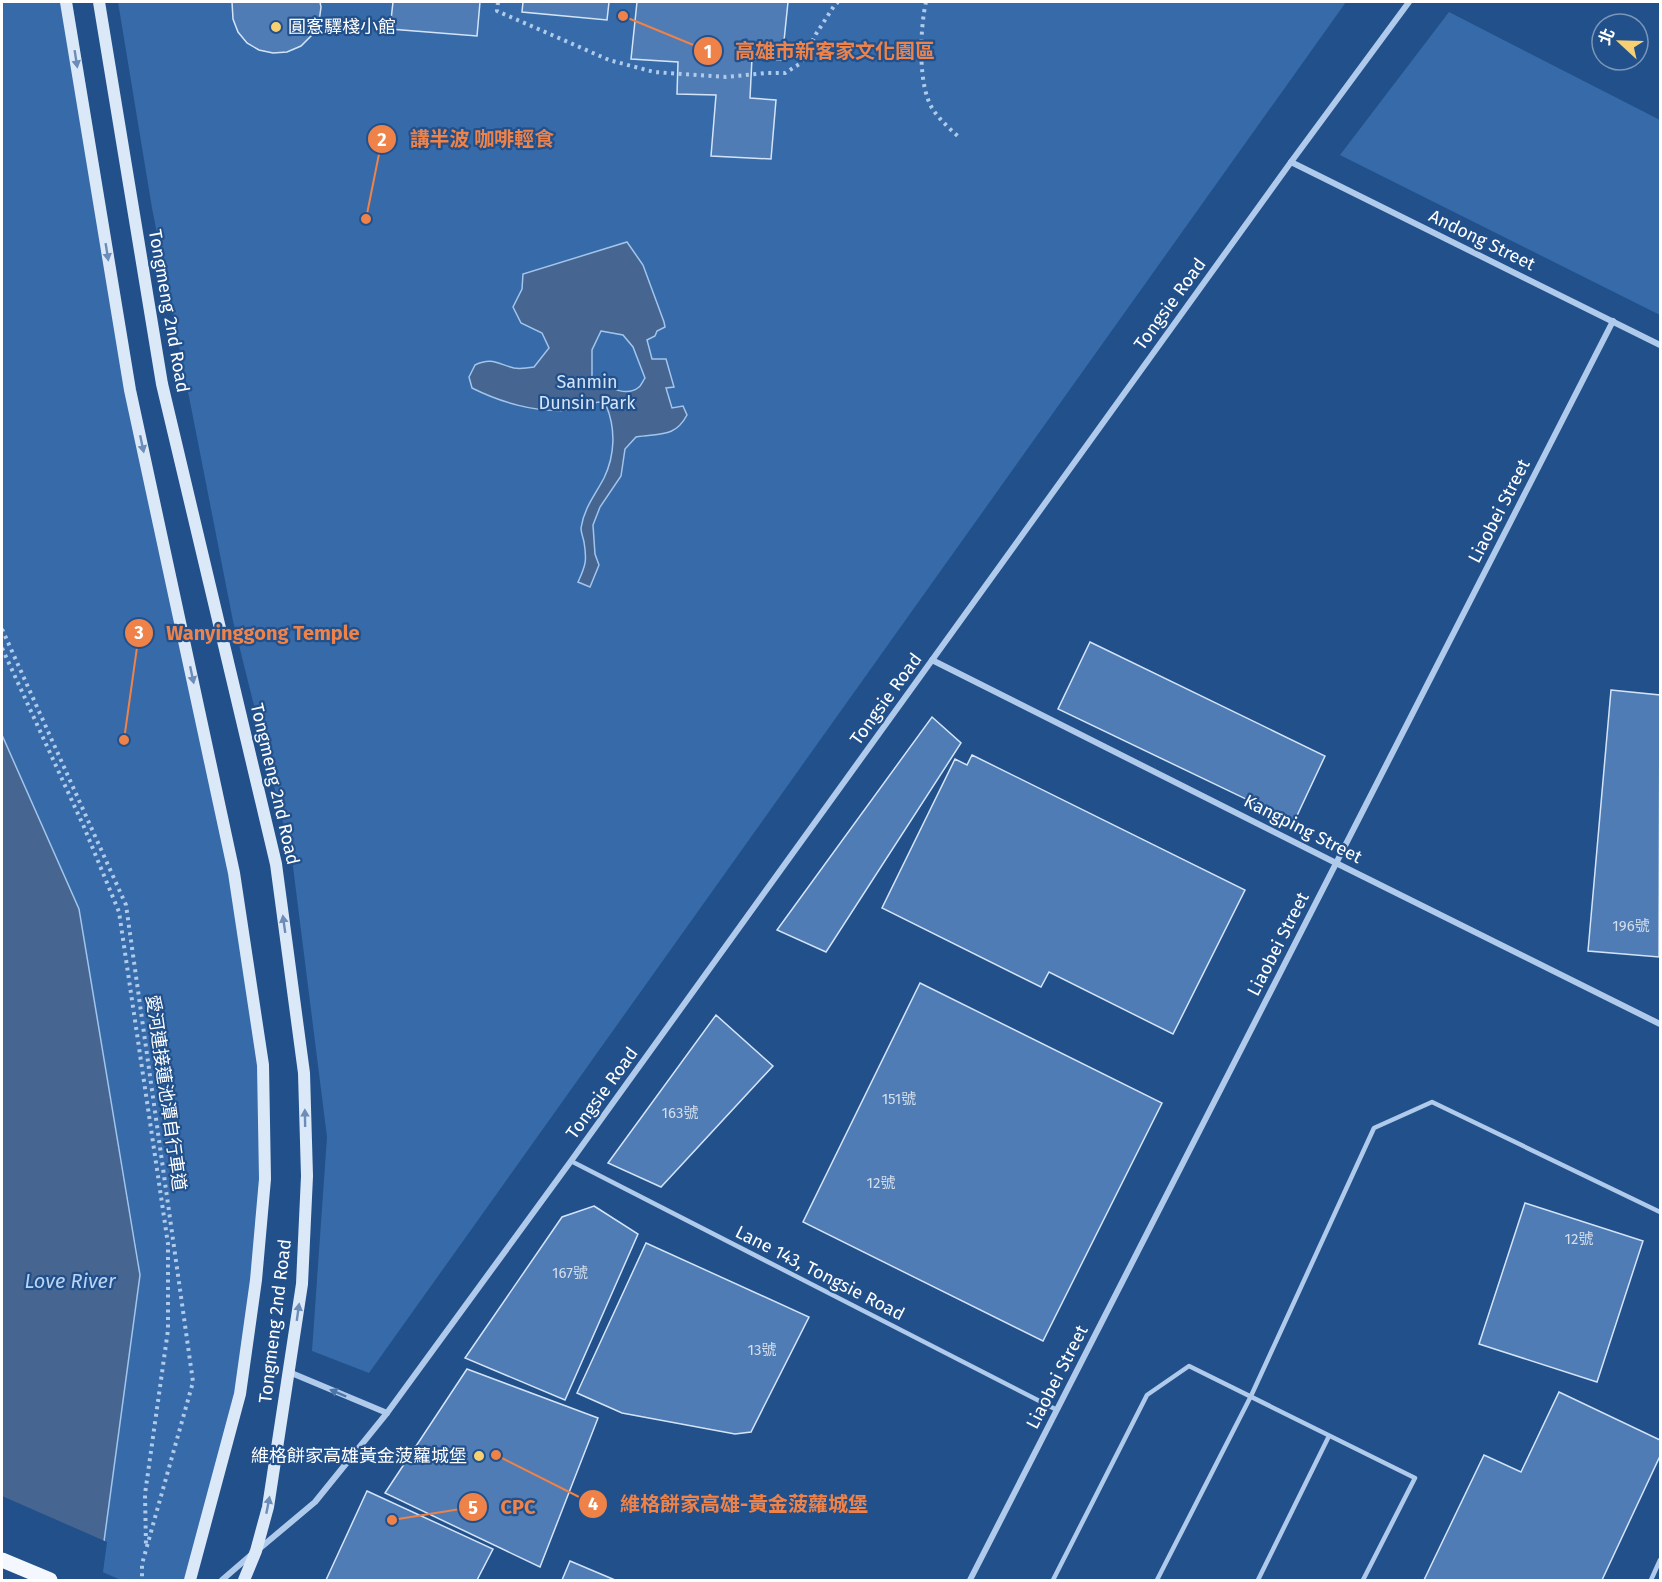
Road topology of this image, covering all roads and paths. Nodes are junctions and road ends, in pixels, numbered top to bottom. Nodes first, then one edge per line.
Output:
1 (66, 2) edge
2 (99, 2) edge
3 (498, 2) edge
4 (838, 2) edge
5 (926, 2) edge
6 (1409, 2) edge
7 (960, 138) dead end
8 (1291, 162) junction
9 (1613, 321) junction
10 (1660, 345) edge
11 (2, 629) edge
12 (2, 648) edge
13 (932, 660) junction
14 (1336, 863) junction
15 (1660, 1024) edge
16 (571, 1161) junction
17 (1660, 1212) edge
18 (289, 1372) junction
19 (1251, 1396) junction
20 (1057, 1410) junction
21 (387, 1413) junction
22 (1329, 1436) junction
23 (147, 1550) junction
24 (256, 1551) junction
25 (2, 1560) edge
26 (1660, 1560) edge
27 (50, 1581) edge
28 (142, 1581) edge
29 (190, 1581) edge
30 (222, 1581) edge
31 (244, 1581) edge
32 (970, 1581) edge
33 (1053, 1581) edge
34 (1157, 1581) edge
35 (1258, 1581) edge
36 (1363, 1581) edge
37 (1651, 1581) edge

1 -> 29 street, Tongmeng 2nd Road
18 -> 2 street, Tongmeng 2nd Road
3 - 4 path
5 - 7 path
6 - 8 street, Tongsie Road
8 - 9 street, Andong Street
8 - 13 street, Tongsie Road
9 - 10 street, Andong Street
9 - 14 street, Liaobei Street
11 - 23 path, 愛河連接蓮池潭自行車道
12 - 23 path
13 - 14 street, Kangping Street
13 - 16 street, Tongsie Road
14 - 15 street, Kangping Street
14 - 20 street, Liaobei Street
16 - 20 lane, Lane 143, Tongsie Road
16 - 21 street, Tongsie Road
17 - 19 lane
21 -> 18 street
24 -> 18 street, Tongmeng 2nd Road
19 - 22 lane
19 - 33 lane
19 - 34 lane
20 - 32 street, Liaobei Street
21 - 24 street, Tongsie Road
22 - 35 lane
22 - 36 lane
23 - 28 path, 愛河連接蓮池潭自行車道
24 - 30 street, Tongsie Road
24 - 31 street, Tongmeng 2nd Road
25 - 27 main road
26 - 37 lane

